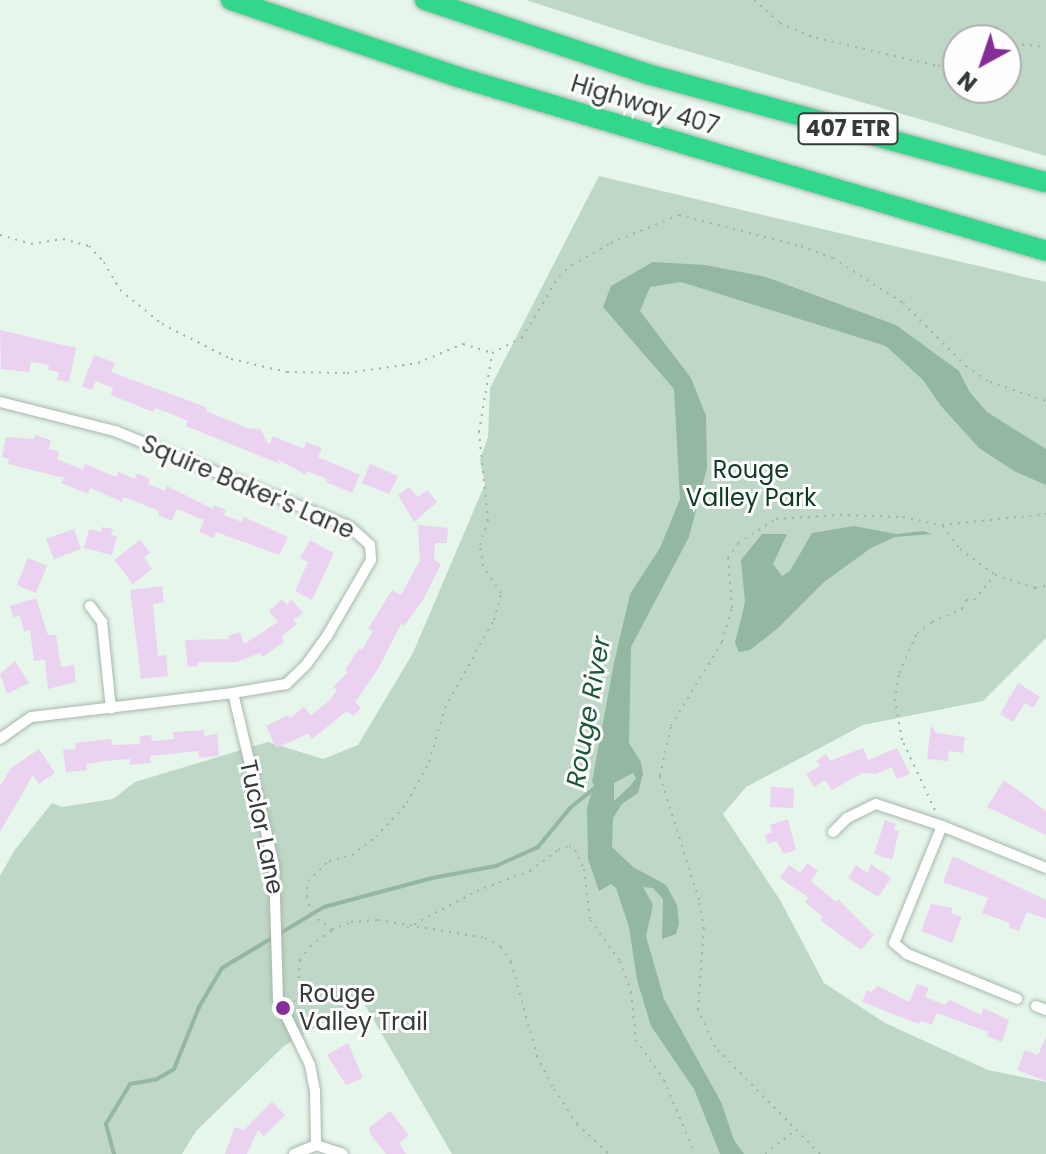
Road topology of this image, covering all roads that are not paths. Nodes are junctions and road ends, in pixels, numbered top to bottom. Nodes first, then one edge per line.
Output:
1 (231, 0) edge
2 (425, 0) edge
3 (1046, 182) edge
4 (1046, 251) edge
5 (0, 402) edge
6 (90, 606) dead end
7 (233, 693) junction
8 (111, 709) junction
9 (0, 739) edge
10 (942, 826) junction
11 (833, 832) dead end
12 (1046, 868) edge
13 (1017, 999) dead end
14 (316, 1145) junction
15 (294, 1154) edge
16 (343, 1154) edge

1 - 4 highway, Highway 407 / 407 ETR
2 - 3 highway, Highway 407 / 407 ETR
5 - 7 street, Squire Baker's Lane
6 - 8 street
7 - 8 street, Squire Baker's Lane
7 - 14 street, Tuclor Lane
8 - 9 street, Squire Baker's Lane
10 - 11 street
10 - 12 street
10 - 13 street
14 - 15 street
14 - 16 street

